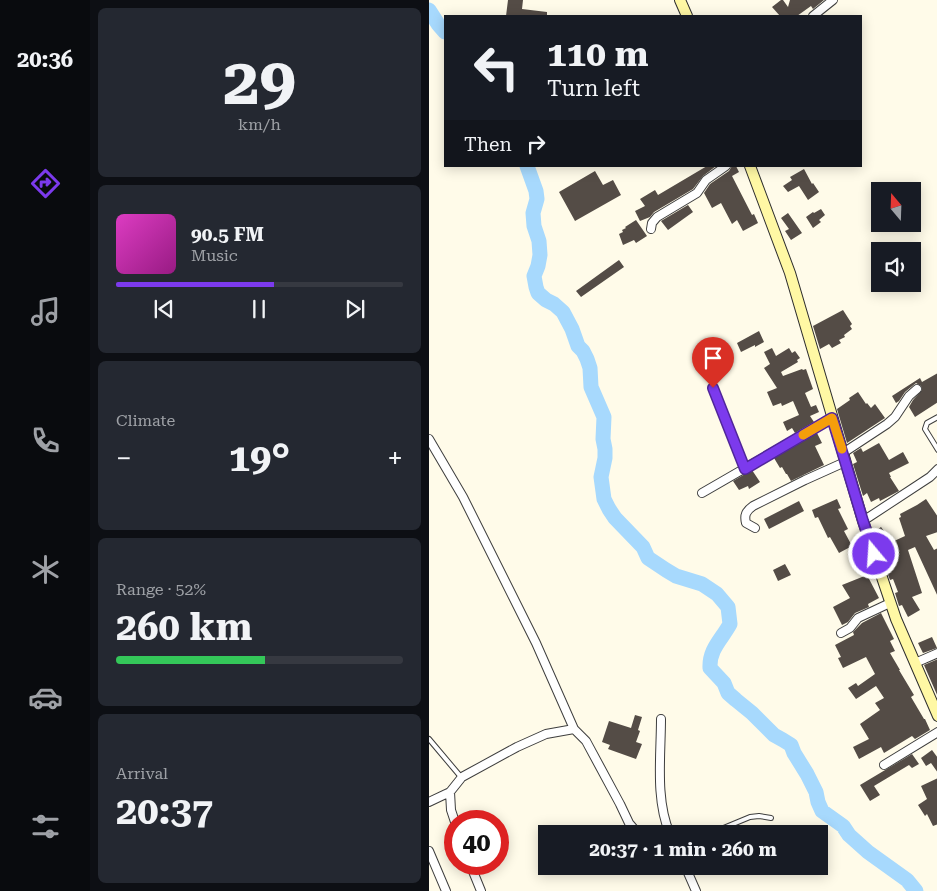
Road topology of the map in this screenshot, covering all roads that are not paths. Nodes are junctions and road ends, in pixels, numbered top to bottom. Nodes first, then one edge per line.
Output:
1 (681, 0) edge
2 (833, 0) edge
3 (687, 15) edge
4 (814, 15) edge
5 (725, 167) edge
6 (750, 167) edge
7 (651, 229) dead end
8 (713, 388) dead end
9 (917, 389) dead end
10 (937, 417) edge
11 (832, 418) junction
12 (429, 439) edge
13 (937, 450) edge
14 (844, 457) junction
15 (745, 469) junction
16 (937, 469) edge
17 (702, 493) dead end
18 (863, 521) junction
19 (755, 528) dead end
20 (891, 603) junction
21 (841, 633) dead end
22 (937, 653) edge
23 (915, 663) junction
24 (937, 716) edge
25 (661, 719) dead end
26 (574, 729) junction
27 (937, 732) edge
28 (429, 739) edge
29 (884, 765) dead end
30 (461, 778) junction
31 (450, 792) junction
32 (429, 802) edge
33 (451, 810) edge
34 (771, 818) dead end
35 (631, 825) edge
36 (667, 825) edge
37 (731, 825) edge
38 (429, 851) edge
39 (474, 875) edge
40 (689, 875) edge
41 (446, 891) edge
42 (481, 891) edge
43 (696, 891) edge

1 - 3 street
2 - 4 street
5 - 7 street
6 - 11 street
8 - 15 lane
9 - 14 street
10 - 13 lane
11 - 14 street
11 - 15 street
12 - 26 street
14 - 18 street
14 - 19 street
15 - 17 street
16 - 18 street
18 - 20 street
20 - 21 street
20 - 23 street
22 - 23 street
23 - 24 street
25 - 36 street
26 - 30 street
26 - 35 street
27 - 29 street
28 - 30 lane
30 - 31 street
31 - 32 street
31 - 33 street
34 - 37 lane
38 - 41 street
39 - 42 street
40 - 43 street

